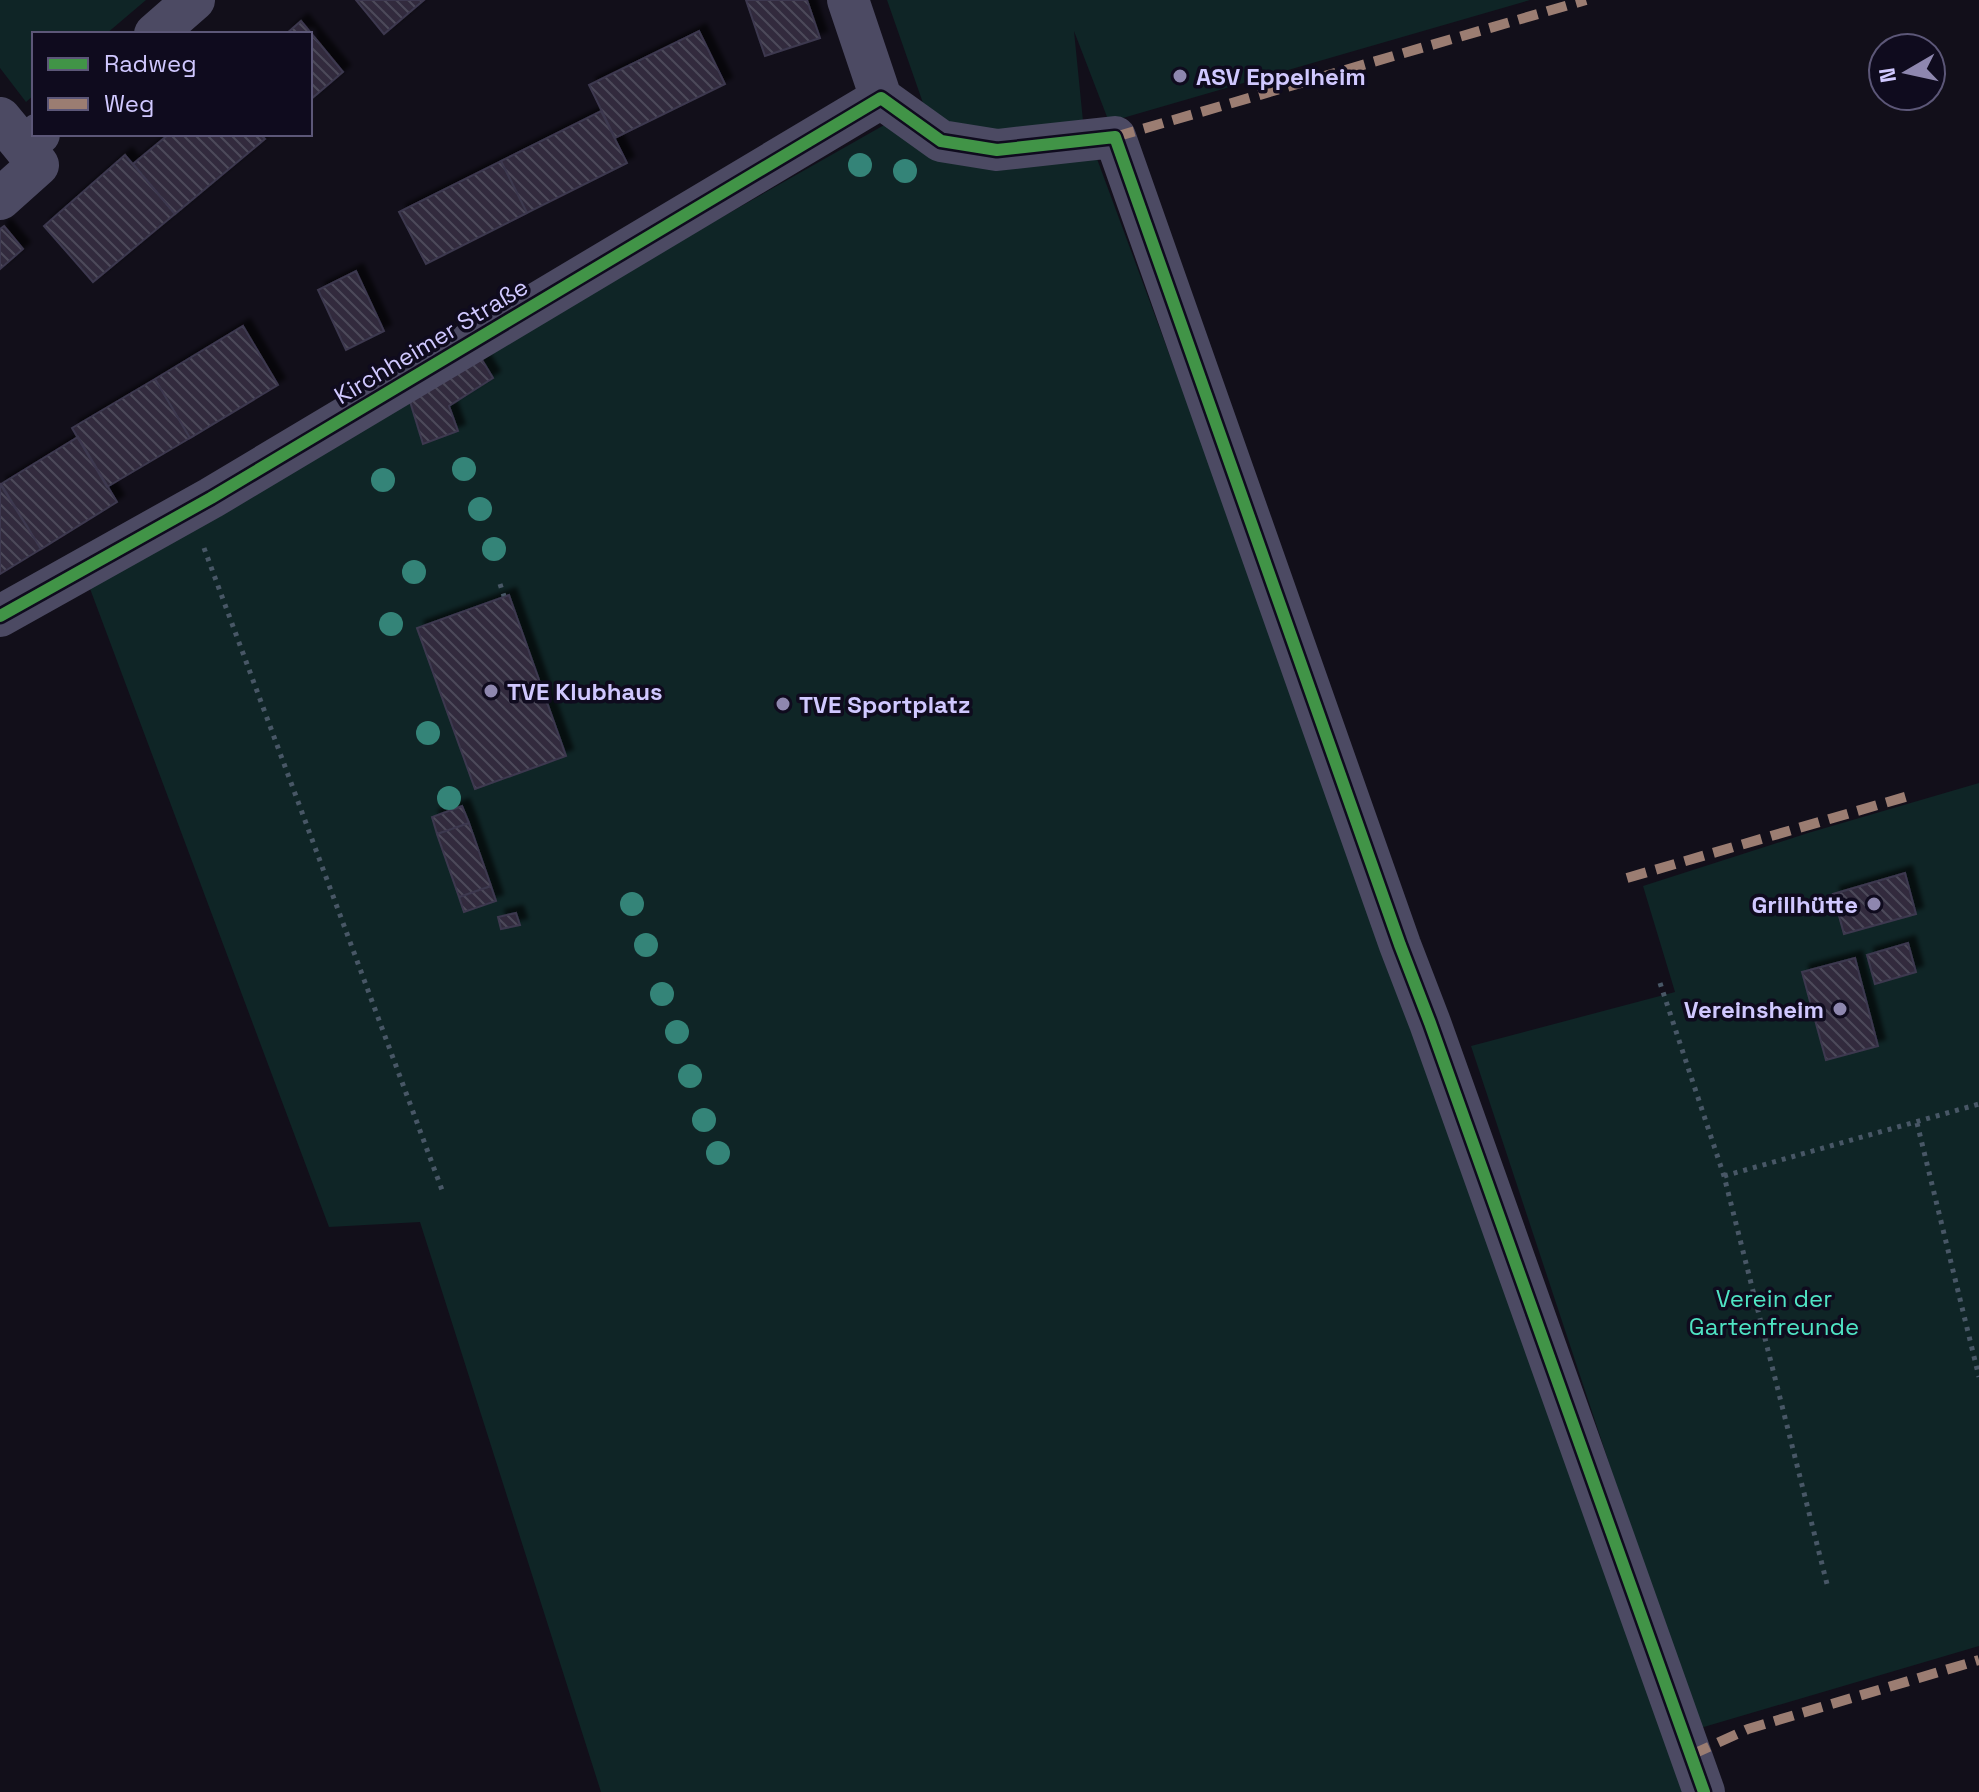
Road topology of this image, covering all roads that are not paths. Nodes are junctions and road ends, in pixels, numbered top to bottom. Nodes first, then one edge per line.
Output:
1 (194, 0) edge
2 (848, 0) edge
3 (157, 32) edge
4 (881, 98) junction
5 (21, 133) edge
6 (0, 199) edge
7 (0, 616) edge
8 (1704, 1792) edge

1 - 3 street
2 - 4 street
4 - 7 street, Kirchheimer Straße
4 - 8 street
5 - 6 street

